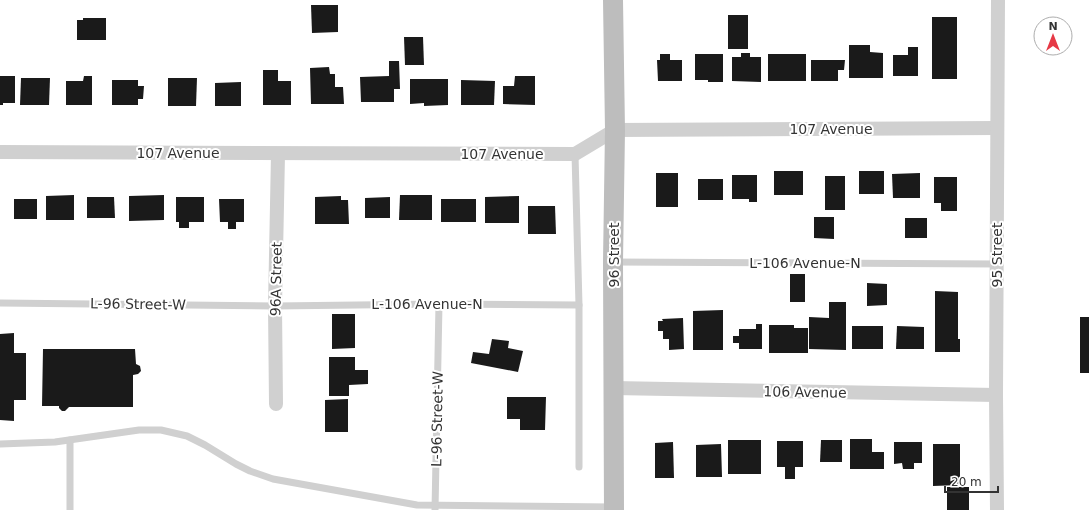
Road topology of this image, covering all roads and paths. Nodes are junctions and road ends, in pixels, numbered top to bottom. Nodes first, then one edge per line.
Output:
1 (613, 0) edge
2 (998, 0) edge
3 (997, 128) junction
4 (615, 130) junction
5 (0, 152) edge
6 (278, 154) junction
7 (575, 154) junction
8 (613, 262) junction
9 (997, 264) junction
10 (0, 303) edge
11 (439, 304) junction
12 (579, 305) junction
13 (275, 306) junction
14 (613, 388) junction
15 (996, 395) junction
16 (276, 404) dead end
17 (70, 440) junction
18 (0, 444) edge
19 (579, 467) dead end
20 (435, 508) edge
21 (614, 509) edge
22 (70, 510) edge
23 (996, 510) edge

1 - 4 street, 96 Street
2 - 3 street, 95 Street
3 - 4 street, 107 Avenue
3 - 9 street, 95 Street
4 - 7 street
4 - 8 street, 96 Street
5 - 6 street, 107 Avenue
6 - 7 street, 107 Avenue
6 - 13 street, 96A Street
7 - 12 lane
8 - 9 lane, L-106 Avenue-N
8 - 14 street, 96 Street
9 - 15 street, 95 Street
10 - 13 lane, L-96 Street-W
11 - 12 lane, L-106 Avenue-N
11 - 13 lane, L-106 Avenue-N
11 - 20 lane, L-96 Street-W
12 - 19 lane
13 - 16 street, 96A Street
14 - 15 street, 106 Avenue
14 - 21 street, 96 Street
15 - 23 street, 95 Street
17 - 18 lane
17 - 20 lane
17 - 22 lane
20 - 21 lane

